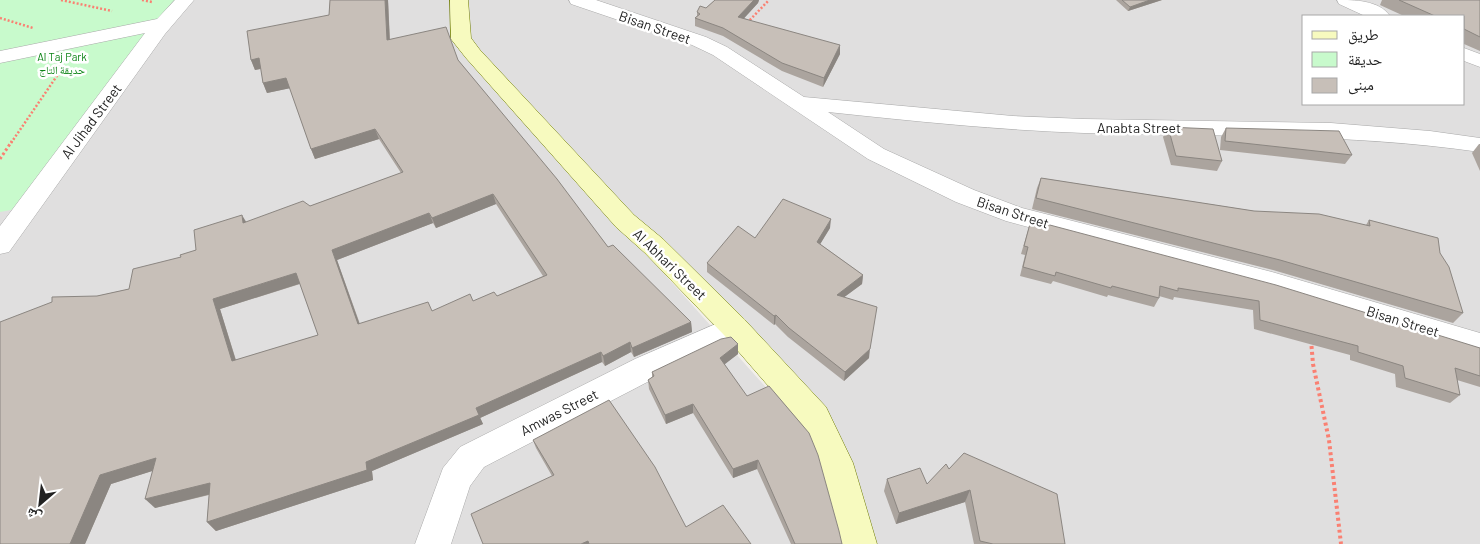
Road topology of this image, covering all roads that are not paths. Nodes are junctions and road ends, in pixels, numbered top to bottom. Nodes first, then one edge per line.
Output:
1 (185, 0) edge
2 (459, 0) edge
3 (578, 0) edge
4 (1346, 0) edge
5 (1378, 15) edge
6 (163, 24) junction
7 (1465, 54) edge
8 (0, 57) edge
9 (1480, 61) edge
10 (798, 102) junction
11 (1480, 145) edge
12 (25, 210) junction
13 (0, 215) edge
14 (0, 245) edge
15 (734, 327) junction
16 (1480, 345) edge
17 (432, 544) edge
18 (859, 544) edge

1 - 6 street, Al Jihad Street
2 - 15 street, Al Abhari Street
3 - 10 street, Bisan Street
4 - 5 street
6 - 8 street
6 - 12 street, Al Jihad Street
7 - 9 street
10 - 11 street, Anabta Street
10 - 16 street, Bisan Street
12 - 13 street
12 - 14 street, Al Jihad Street
15 - 17 street, Amwas Street
15 - 18 street, Al Abhari Street

